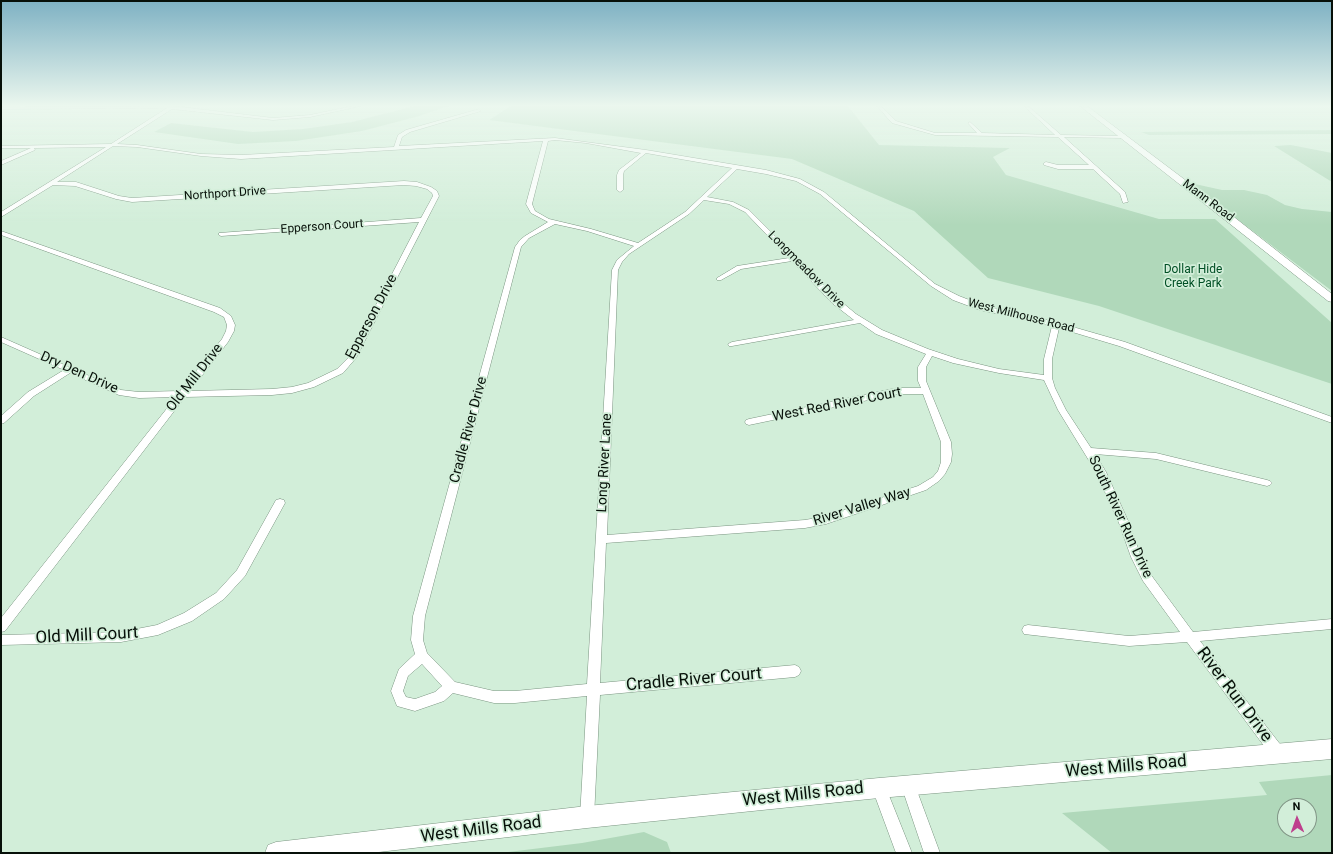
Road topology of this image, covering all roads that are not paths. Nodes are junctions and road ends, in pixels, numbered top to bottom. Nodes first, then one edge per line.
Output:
1 (80, 146) edge
2 (111, 146) edge
3 (133, 146) edge
4 (432, 146) edge
5 (544, 146) edge
6 (612, 146) edge
7 (1071, 146) edge
8 (1135, 146) edge
9 (1, 147) edge
10 (36, 147) junction
11 (396, 148) joint
12 (646, 151) junction
13 (1, 163) edge
14 (1046, 164) dead end
15 (736, 167) junction
16 (1094, 167) junction
17 (50, 183) junction
18 (402, 183) joint
19 (620, 190) dead end
20 (704, 198) junction
21 (1125, 202) dead end
22 (1, 215) edge
23 (424, 220) junction
24 (553, 222) junction
25 (1, 233) edge
26 (221, 234) dead end
27 (639, 244) junction
28 (794, 259) junction
29 (719, 279) dead end
30 (1332, 299) edge
31 (861, 321) junction
32 (1056, 325) junction
33 (1, 339) edge
34 (732, 344) dead end
35 (930, 353) junction
36 (70, 370) junction
37 (1048, 378) junction
38 (925, 391) junction
39 (183, 394) junction
40 (1332, 420) edge
41 (1, 421) edge
42 (749, 422) dead end
43 (1090, 451) junction
44 (1267, 483) dead end
45 (280, 503) dead end
46 (601, 539) junction
47 (1332, 624) edge
48 (1, 627) edge
49 (1028, 630) dead end
50 (1190, 637) junction
51 (1, 640) edge
52 (422, 656) junction
53 (795, 671) dead end
54 (451, 687) junction
55 (594, 690) junction
56 (1332, 749) edge
57 (1279, 754) junction
58 (908, 785) junction
59 (879, 788) junction
60 (587, 817) junction
61 (296, 852) edge
62 (276, 853) edge
63 (904, 853) edge
64 (932, 853) edge

1 - 10 street, West Milhouse Road
2 - 17 street
3 - 11 street, West Milhouse Road
4 - 11 street, West Milhouse Road
5 - 24 street
6 - 12 street, West Milhouse Road
7 - 16 street
8 - 30 main road, Mann Road
9 - 10 street, West Milhouse Road
10 - 13 street
12 - 15 street, West Milhouse Road
12 - 19 street
14 - 16 street
15 - 20 street, Long River Lane
15 - 32 street, West Milhouse Road
16 - 21 street
17 - 18 street, Northport Drive
17 - 22 street
18 - 23 street, Epperson Drive
20 - 27 street, Long River Lane
20 - 28 street, Longmeadow Drive
23 - 26 street, Epperson Court
23 - 39 street, Epperson Drive
24 - 27 street
24 - 52 street, Cradle River Drive
25 - 39 street, Old Mill Drive
27 - 46 street, Long River Lane
28 - 29 street
28 - 31 street, Longmeadow Drive
31 - 34 street
31 - 35 street, Longmeadow Drive
32 - 37 street, South River Run Drive
32 - 40 street, West Milhouse Road
33 - 36 street, Dry Den Drive
35 - 37 street, Longmeadow Drive
35 - 38 street, River Valley Way
36 - 39 street, Dry Den Drive
36 - 41 street
37 - 43 street, South River Run Drive
38 - 42 street, West Red River Court
38 - 46 street, River Valley Way
39 - 48 street, Old Mill Drive
43 - 44 street
43 - 50 street, South River Run Drive
45 - 51 street, Old Mill Court
46 - 55 street, Long River Lane
47 - 50 street
49 - 50 street
50 - 57 street, River Run Drive
52 - 54 street, Cradle River Drive
52 - 54 street
53 - 55 street, Cradle River Court
54 - 55 street
55 - 60 street, Long River Lane
56 - 57 main road, West Mills Road
57 - 58 main road, West Mills Road
58 - 59 main road, West Mills Road
58 - 64 street
59 - 60 main road, West Mills Road
59 - 63 street
60 - 61 main road, West Mills Road
61 - 62 main road, West Mills Road

